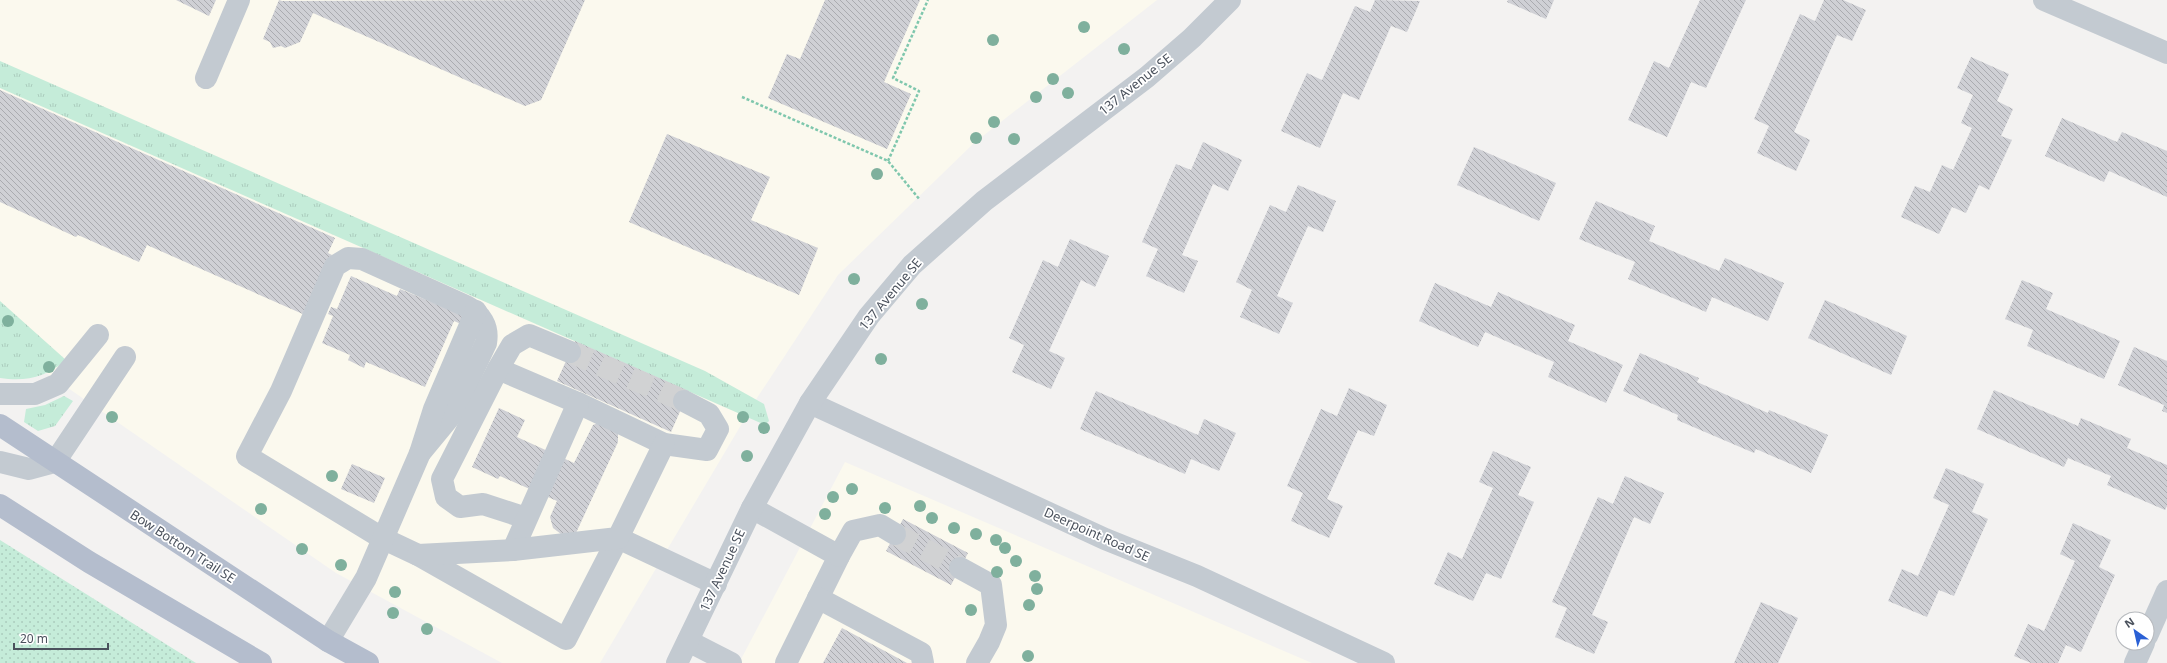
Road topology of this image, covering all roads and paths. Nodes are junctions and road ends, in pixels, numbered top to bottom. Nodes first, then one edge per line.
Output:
1 (239, 0) edge
2 (928, 0) edge
3 (1230, 0) edge
4 (2044, 0) edge
5 (2167, 53) edge
6 (206, 78) dead end
7 (742, 97) dead end
8 (888, 161) junction
9 (920, 200) dead end
10 (98, 335) dead end
11 (570, 352) tunnel mouth
12 (125, 357) dead end
13 (498, 369) junction
14 (0, 394) edge
15 (684, 401) tunnel mouth
16 (578, 403) junction
17 (810, 403) junction
18 (0, 425) edge
19 (664, 444) junction
20 (0, 462) edge
21 (55, 462) junction
22 (0, 505) edge
23 (752, 508) junction
24 (526, 518) junction
25 (895, 534) tunnel mouth
26 (382, 538) junction
27 (618, 538) junction
28 (513, 550) junction
29 (418, 555) junction
30 (839, 556) junction
31 (960, 568) tunnel mouth
32 (716, 584) junction
33 (2167, 592) edge
34 (818, 598) junction
35 (2155, 618) edge
36 (328, 641) junction
37 (688, 641) junction
38 (2140, 651) edge
39 (261, 663) edge
40 (368, 663) edge
41 (677, 663) edge
42 (731, 663) edge
43 (786, 663) edge
44 (923, 663) edge
45 (977, 663) edge
46 (1384, 663) edge
47 (2135, 663) edge

1 - 6 street
2 - 8 path
3 - 17 street, 137 Avenue SE
4 - 5 street
7 - 8 path
8 - 9 path
10 - 14 street
11 - 13 street
12 - 21 street
13 - 16 street
13 - 24 street
15 - 19 street
16 - 19 street
16 - 24 street
17 - 23 street, 137 Avenue SE
17 - 46 street, Deerpoint Road SE
18 - 21 main road, Bow Bottom Trail SE
19 - 27 street
20 - 21 street
21 - 36 main road, Bow Bottom Trail SE
22 - 39 main road
23 - 30 street
23 - 32 street, 137 Avenue SE
24 - 28 street
25 - 30 street
26 - 26 street
26 - 29 street
26 - 36 street
27 - 28 street
27 - 29 street
27 - 32 street
28 - 29 street
30 - 34 street
31 - 45 street
32 - 37 street, 137 Avenue SE
33 - 35 street
34 - 43 street
34 - 44 street
36 - 40 main road, Bow Bottom Trail SE
37 - 41 street, 137 Avenue SE
37 - 42 street
38 - 47 street

